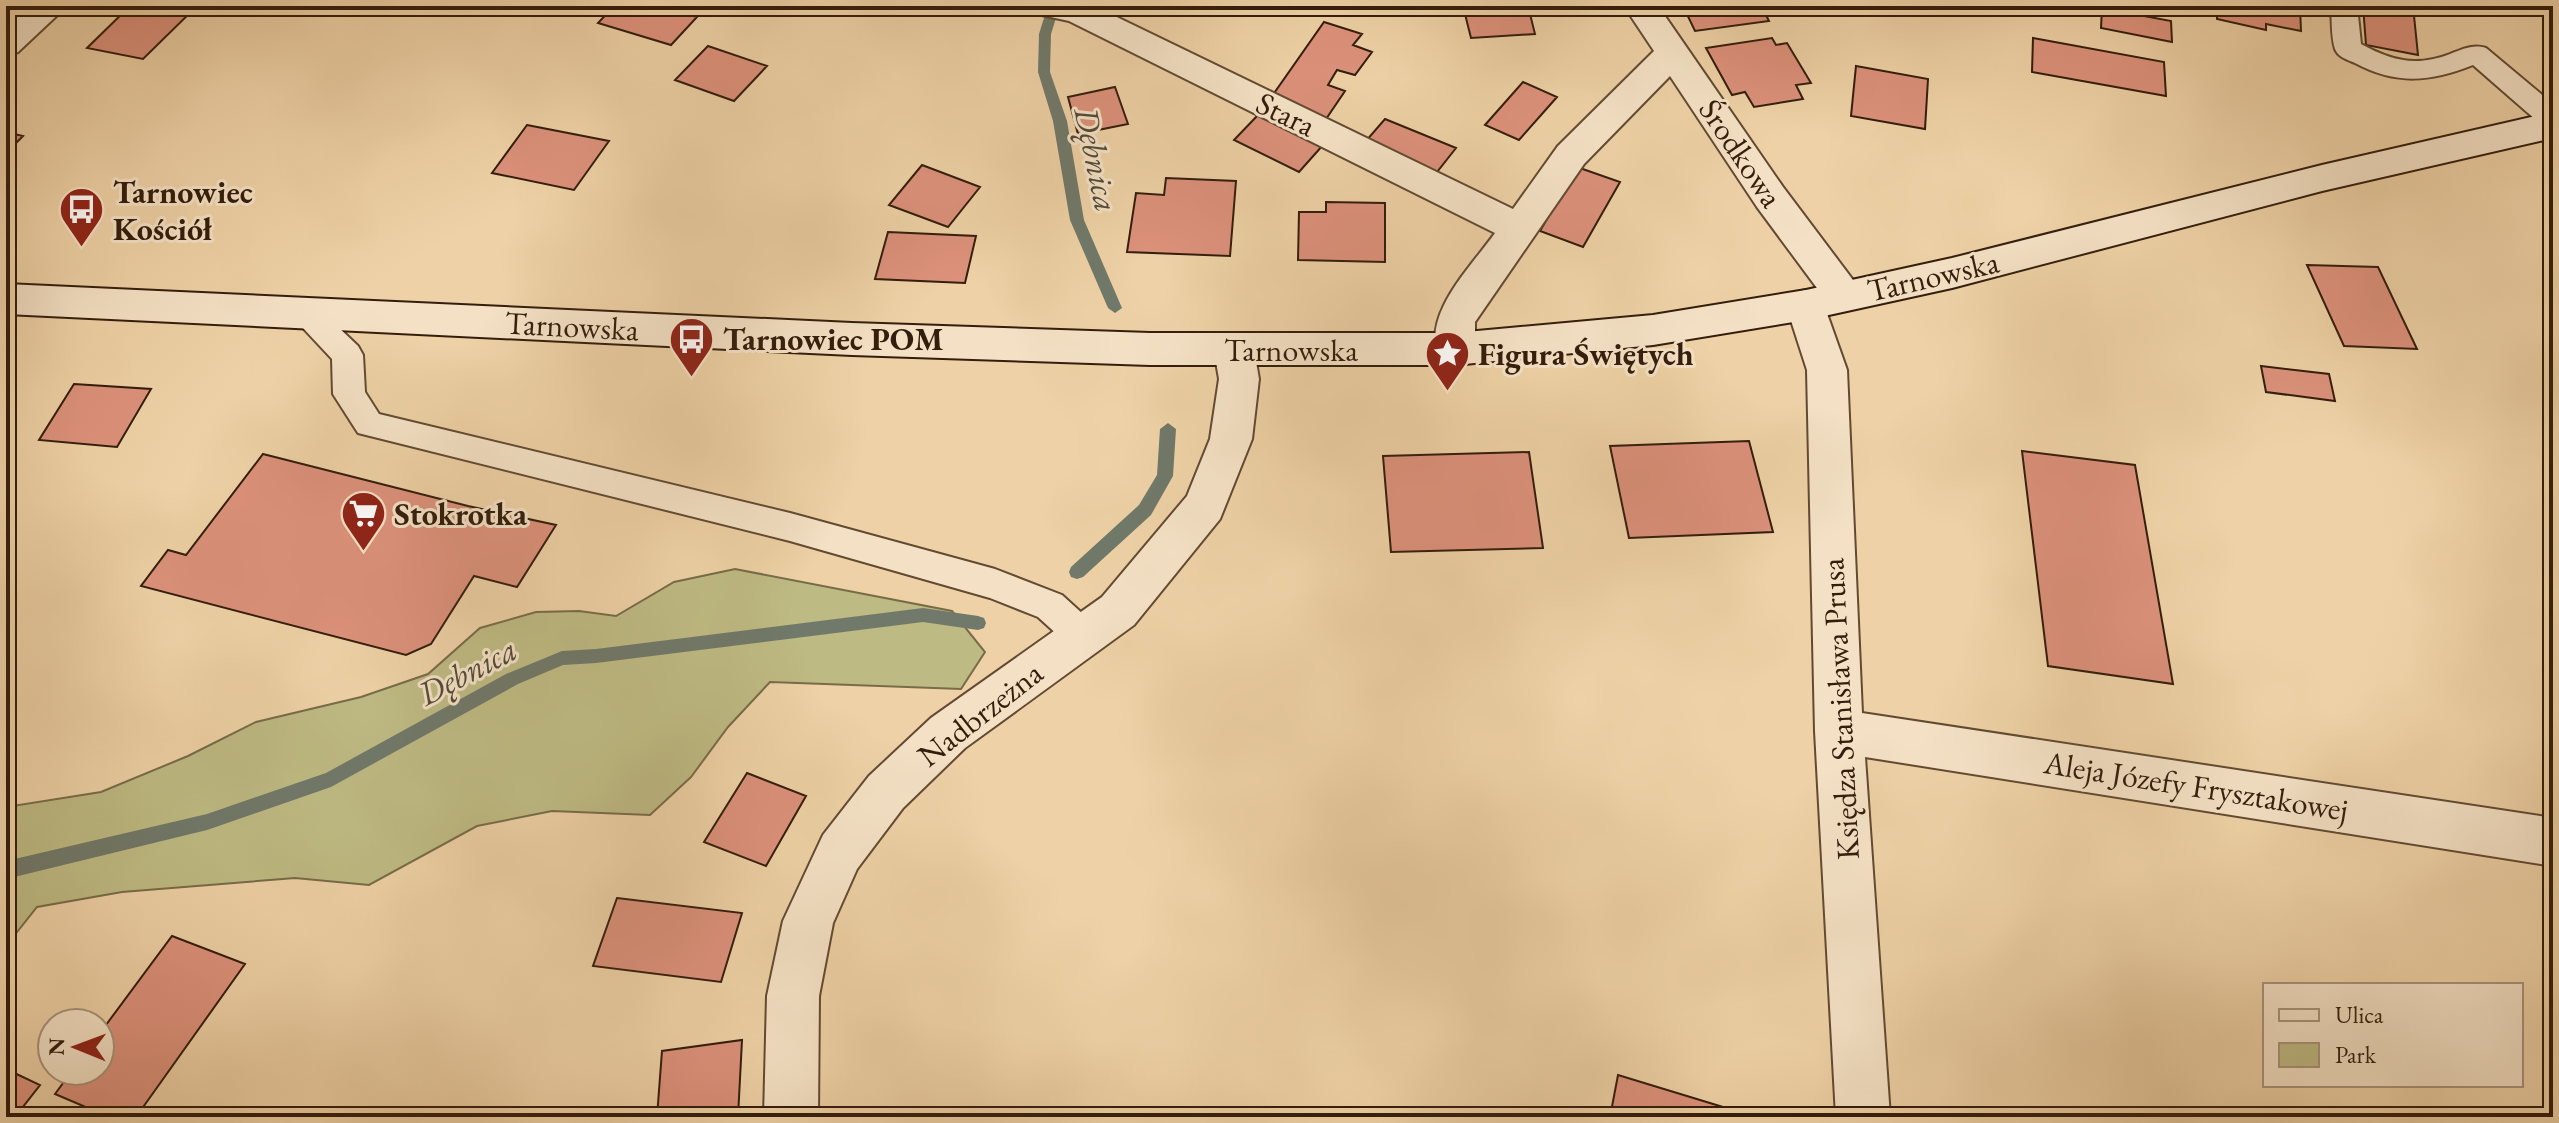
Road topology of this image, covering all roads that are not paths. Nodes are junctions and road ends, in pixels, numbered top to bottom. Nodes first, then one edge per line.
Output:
1 (50, 6) edge
2 (1049, 6) edge
3 (1641, 6) edge
4 (2344, 6) edge
5 (6, 44) edge
6 (1673, 52) junction
7 (2553, 122) edge
8 (1520, 229) junction
9 (6, 299) edge
10 (1826, 300) junction
11 (304, 313) junction
12 (1455, 349) junction
13 (1234, 350) junction
14 (1083, 636) junction
15 (1839, 731) junction
16 (2553, 842) edge
17 (791, 1117) edge
18 (1863, 1117) edge

1 - 5 street
2 - 8 street, Stara
3 - 6 street, Środkowa
4 - 7 lane
6 - 8 street
6 - 10 street, Środkowa
7 - 10 street, Tarnowska
8 - 12 street
9 - 11 street, Tarnowska
10 - 12 street, Tarnowska
10 - 15 street, Księdza Stanisława Prusa
11 - 13 street, Tarnowska
11 - 14 lane
12 - 13 street, Tarnowska
13 - 14 street, Nadbrzeżna
14 - 17 street, Nadbrzeżna
15 - 16 street, Aleja Józefy Frysztakowej
15 - 18 street, Księdza Stanisława Prusa

